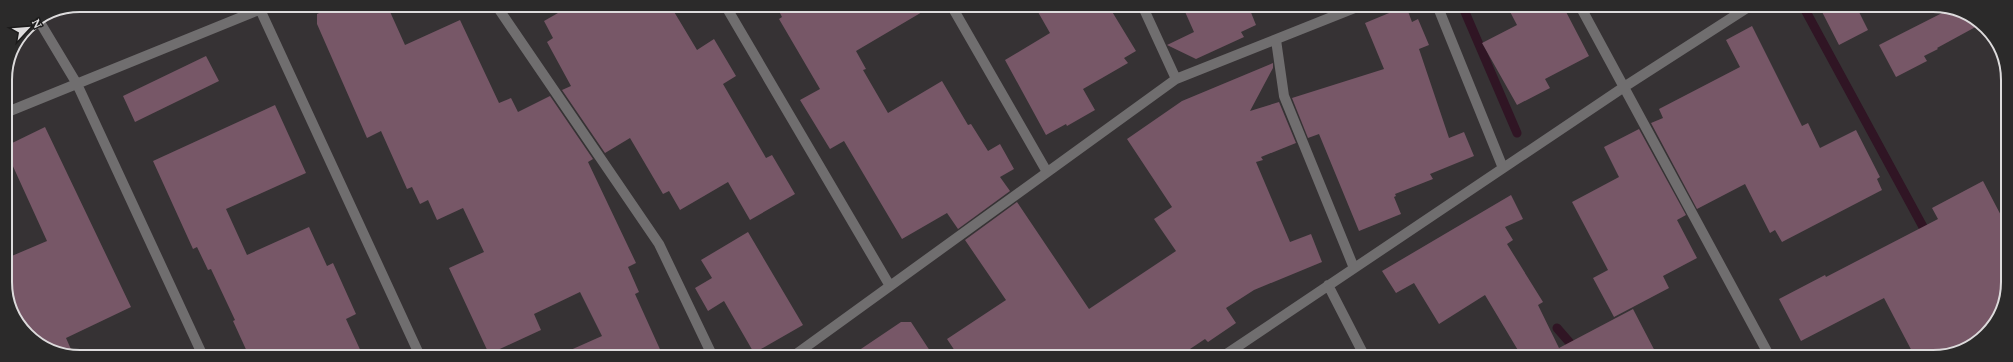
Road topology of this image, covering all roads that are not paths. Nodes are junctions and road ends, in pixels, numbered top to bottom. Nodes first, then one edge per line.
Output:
1 (248, 12) edge
2 (262, 12) edge
3 (501, 12) edge
4 (729, 12) edge
5 (955, 12) edge
6 (1145, 12) edge
7 (1347, 12) edge
8 (1439, 12) edge
9 (1583, 12) edge
10 (1741, 12) edge
11 (41, 24) edge
12 (1276, 40) junction
13 (1176, 79) junction
14 (77, 84) junction
15 (1624, 87) junction
16 (12, 110) edge
17 (1503, 168) junction
18 (1047, 172) junction
19 (1354, 268) junction
20 (1328, 285) junction
21 (890, 286) junction
22 (200, 350) edge
23 (417, 350) edge
24 (710, 350) edge
25 (800, 350) edge
26 (1232, 350) edge
27 (1361, 350) edge
28 (1766, 350) edge

1 - 14 street
2 - 23 street
3 - 24 street
4 - 21 street
5 - 18 street
6 - 13 street
7 - 12 street
8 - 17 street
9 - 15 street
10 - 15 street
11 - 14 street
12 - 13 street
12 - 19 street
13 - 18 street
14 - 16 street
14 - 22 street
15 - 17 street
15 - 28 street
17 - 19 street
18 - 21 street
19 - 20 street
20 - 26 street
20 - 27 street
21 - 25 street

